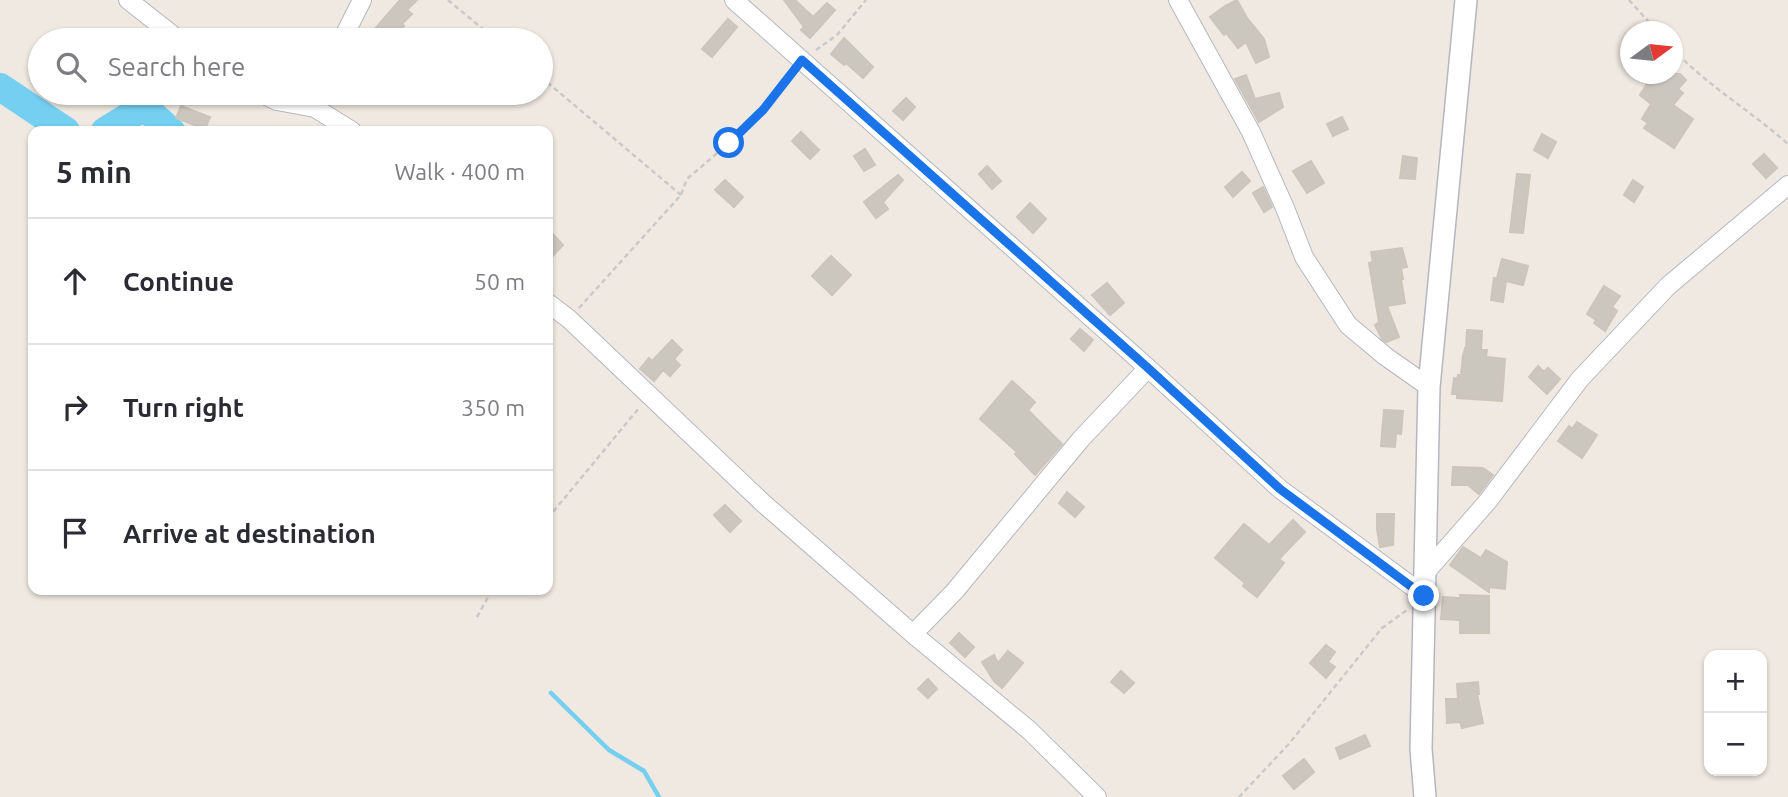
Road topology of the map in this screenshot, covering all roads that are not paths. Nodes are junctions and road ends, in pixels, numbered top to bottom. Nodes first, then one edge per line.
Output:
1 (128, 0) edge
2 (362, 0) edge
3 (734, 0) edge
4 (1178, 0) edge
5 (1466, 0) edge
6 (164, 28) edge
7 (348, 28) edge
8 (323, 105) edge
9 (347, 126) edge
10 (1788, 185) edge
11 (553, 307) edge
12 (1148, 368) junction
13 (1429, 387) junction
14 (1425, 573) junction
15 (1424, 596) junction
16 (913, 634) junction
17 (1097, 797) edge
18 (1425, 797) edge

1 - 6 street
2 - 7 street
3 - 12 street
4 - 13 street
5 - 13 street
8 - 9 street
10 - 14 street
11 - 16 street
12 - 15 street
12 - 16 street
13 - 14 street
14 - 15 street
15 - 18 street
16 - 17 street

